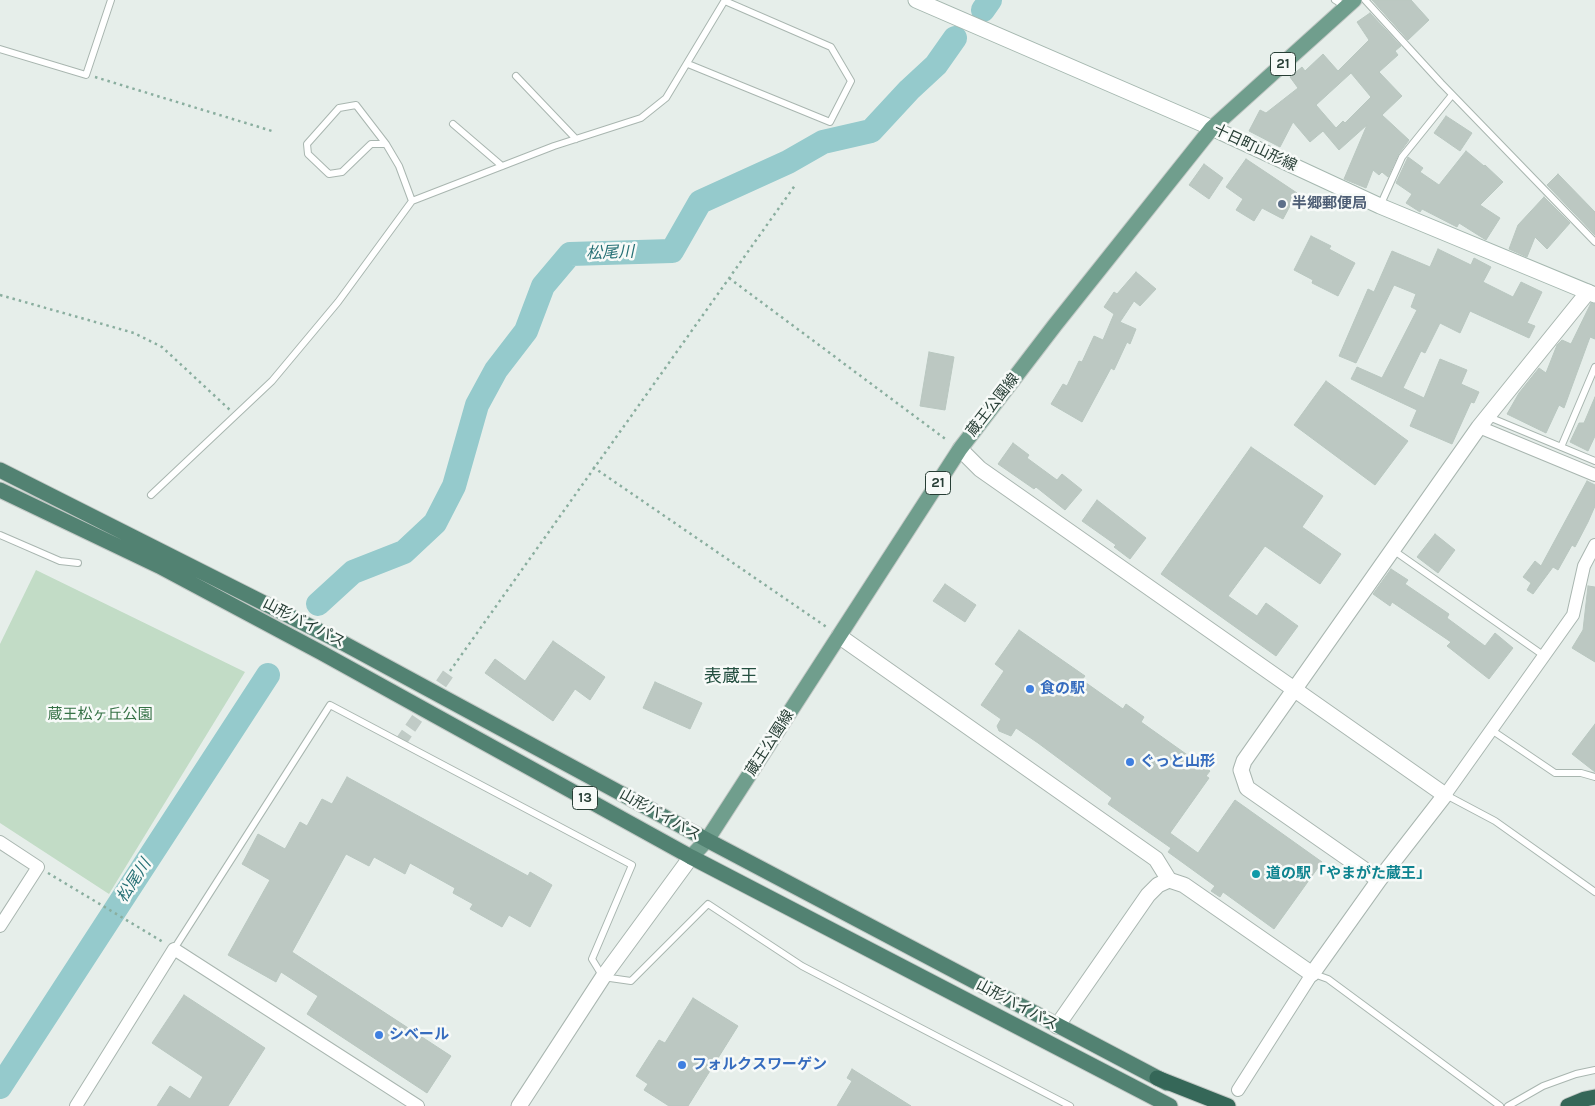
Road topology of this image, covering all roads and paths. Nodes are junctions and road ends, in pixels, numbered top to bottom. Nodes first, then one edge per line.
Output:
1 (111, 0) edge
2 (725, 0) edge
3 (916, 0) edge
4 (1365, 0) edge
5 (1345, 2) edge
6 (0, 49) edge
7 (688, 64) junction
8 (86, 75) junction
9 (516, 76) dead end
10 (1452, 95) junction
11 (453, 124) dead end
12 (1212, 128) junction
13 (272, 131) dead end
14 (576, 139) junction
15 (386, 144) junction
16 (502, 166) junction
17 (796, 184) dead end
18 (412, 201) junction
19 (1380, 206) junction
20 (1595, 242) edge
21 (729, 278) junction
22 (1592, 294) edge
23 (0, 295) edge
24 (1595, 367) edge
25 (236, 416) junction
26 (1483, 422) junction
27 (1561, 447) junction
28 (960, 449) junction
29 (1595, 461) edge
30 (594, 467) junction
31 (0, 470) edge
32 (1595, 475) edge
33 (0, 490) edge
34 (152, 495) dead end
35 (0, 535) edge
36 (1595, 545) edge
37 (1392, 549) junction
38 (78, 563) dead end
39 (839, 636) junction
40 (1544, 655) junction
41 (450, 671) tunnel mouth
42 (1292, 689) junction
43 (1490, 729) junction
44 (1595, 777) edge
45 (1444, 795) junction
46 (707, 840) junction
47 (0, 842) edge
48 (691, 857) junction
49 (38, 867) junction
50 (1169, 880) junction
51 (1379, 880) junction
52 (1595, 892) edge
53 (0, 926) edge
54 (158, 938) dead end
55 (174, 949) junction
56 (1312, 974) junction
57 (603, 977) junction
58 (1057, 1026) junction
59 (1595, 1070) edge
60 (1157, 1078) junction
61 (1238, 1090) dead end
62 (1595, 1098) edge
63 (76, 1106) edge
64 (418, 1106) edge
65 (520, 1106) edge
66 (1070, 1106) edge
67 (1170, 1106) edge
68 (1213, 1106) edge
69 (1228, 1106) edge
70 (1500, 1106) edge
71 (1508, 1106) edge
72 (1568, 1106) edge

1 - 8 lane
2 - 7 lane
2 - 7 lane
3 - 12 street, 十日町山形線
4 - 10 lane
5 - 12 main road, 蔵王公園線 / 21
6 - 8 lane
7 - 14 lane
8 - 13 path
9 - 14 lane
10 - 19 lane
10 - 20 lane
11 - 16 lane
12 - 19 street, 十日町山形線
12 - 28 main road, 蔵王公園線 / 21
14 - 16 lane
15 - 15 lane
15 - 18 lane
16 - 18 lane
17 - 21 path
18 - 25 lane
19 - 22 street, 十日町山形線
21 - 28 path
21 - 30 path
22 - 26 street
23 - 25 path
24 - 27 lane
25 - 34 lane
26 - 27 lane
26 - 32 street
26 - 37 street
27 - 29 lane
28 - 39 main road, 蔵王公園線 / 21
28 - 42 street
30 - 39 path
30 - 41 path
31 - 46 highway, 山形バイパス / 13
33 - 48 highway, 山形バイパス / 13
35 - 38 lane
36 - 40 street
37 - 40 lane
37 - 42 street
39 - 46 main road, 蔵王公園線 / 21
39 - 50 street
40 - 43 street
42 - 45 street
42 - 51 street
43 - 44 lane
43 - 45 street
45 - 51 street
45 - 52 lane
46 - 48 main road, 蔵王公園線 / 21
46 - 58 highway, 山形バイパス / 13
47 - 49 street
48 - 57 street
48 - 67 highway, 山形バイパス / 13
49 - 53 street
49 - 54 path
50 - 56 street
50 - 58 street
51 - 56 street
55 - 57 lane
55 - 63 street
55 - 64 street
56 - 61 street
56 - 70 lane
57 - 65 street
57 - 66 lane
58 - 60 highway, 山形バイパス / 13
59 - 71 lane
60 - 68 highway, 山形バイパス / 13
60 - 69 highway
62 - 72 highway

